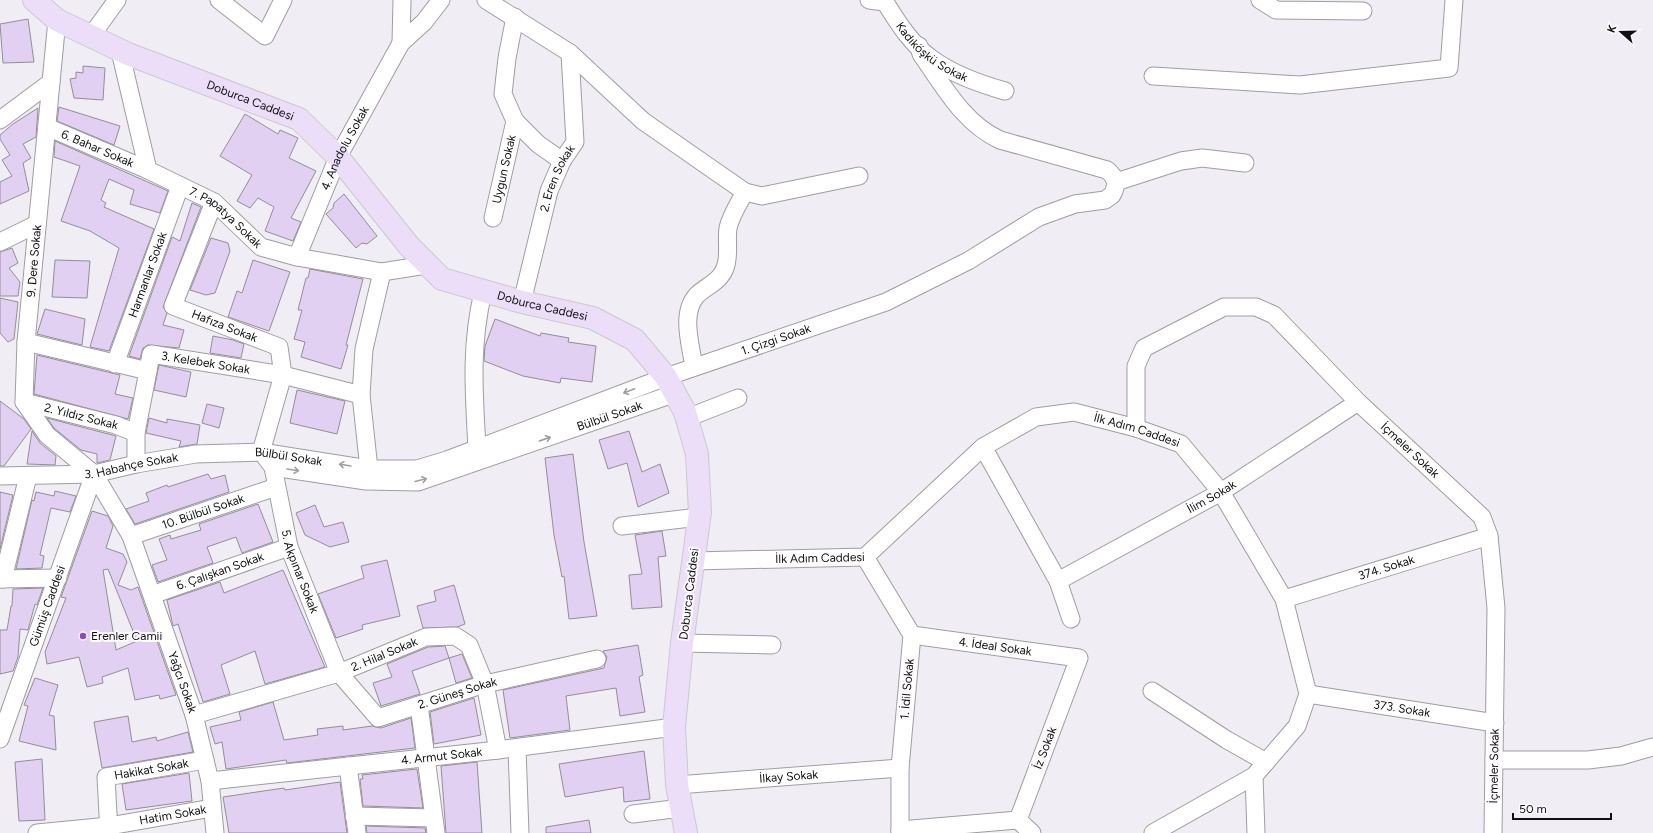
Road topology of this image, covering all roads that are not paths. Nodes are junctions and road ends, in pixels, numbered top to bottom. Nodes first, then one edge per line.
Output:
1 (34, 0) edge
2 (117, 0) edge
3 (219, 0) edge
4 (283, 0) edge
5 (402, 0) edge
6 (441, 0) edge
7 (486, 0) edge
8 (869, 0) edge
9 (1260, 0) edge
10 (1454, 0) edge
11 (1363, 11) dead end
12 (515, 17) junction
13 (57, 20) junction
14 (91, 36) junction
15 (401, 43) junction
16 (919, 46) junction
17 (120, 50) junction
18 (570, 53) junction
19 (1153, 76) dead end
20 (51, 82) junction
21 (1005, 91) dead end
22 (0, 120) edge
23 (515, 121) junction
24 (47, 127) junction
25 (338, 157) junction
26 (562, 161) junction
27 (1245, 163) dead end
28 (148, 170) junction
29 (858, 176) dead end
30 (1116, 182) junction
31 (180, 186) junction
32 (745, 192) junction
33 (214, 202) junction
34 (493, 218) dead end
35 (37, 224) junction
36 (0, 242) edge
37 (297, 257) junction
38 (426, 264) junction
39 (382, 272) junction
40 (483, 292) junction
41 (522, 302) junction
42 (26, 342) junction
43 (115, 364) junction
44 (694, 367) junction
45 (148, 371) junction
46 (283, 375) junction
47 (671, 385) junction
48 (361, 396) junction
49 (738, 398) dead end
50 (24, 402) junction
51 (1358, 402) junction
52 (687, 418) junction
53 (1136, 428) junction
54 (136, 433) junction
55 (984, 447) junction
56 (261, 452) junction
57 (480, 454) junction
58 (136, 464) junction
59 (273, 467) junction
60 (369, 469) junction
61 (94, 474) junction
62 (0, 476) edge
63 (28, 476) junction
64 (276, 487) junction
65 (1221, 492) junction
66 (699, 518) junction
67 (622, 526) dead end
68 (131, 536) junction
69 (1489, 536) junction
70 (289, 547) junction
71 (865, 557) junction
72 (693, 561) junction
73 (58, 578) junction
74 (1, 579) edge
75 (1058, 581) junction
76 (152, 595) junction
77 (1284, 599) junction
78 (1071, 619) dead end
79 (912, 635) junction
80 (682, 643) junction
81 (772, 645) dead end
82 (1079, 658) joint
83 (597, 659) dead end
84 (339, 673) junction
85 (485, 684) junction
86 (1152, 691) dead end
87 (1308, 694) junction
88 (7, 698) edge
89 (420, 705) junction
90 (194, 714) junction
91 (1495, 723) junction
92 (674, 727) junction
93 (0, 739) edge
94 (1653, 747) edge
95 (517, 748) junction
96 (498, 750) junction
97 (427, 758) junction
98 (205, 760) junction
99 (1494, 760) junction
100 (1266, 762) junction
101 (348, 766) junction
102 (900, 768) junction
103 (1254, 776) junction
104 (210, 781) junction
105 (677, 785) junction
106 (212, 808) junction
107 (681, 808) junction
108 (633, 814) dead end
109 (354, 816) junction
110 (1018, 820) junction
111 (434, 825) edge
112 (109, 830) edge
113 (900, 832) edge
114 (38, 833) edge
115 (215, 833) edge
116 (357, 833) edge
117 (520, 833) edge
118 (686, 833) edge
119 (1032, 833) edge
120 (1154, 833) edge
121 (1256, 833) edge
122 (1493, 833) edge

1 - 13 main road, Doburca Caddesi
2 - 14 street
3 - 4 street
5 - 15 street
6 - 15 street
7 - 12 street
8 - 16 street, Kadıköşkü Sokak
9 - 11 street
10 - 19 street
12 - 18 street
12 - 23 street
13 - 14 main road, Doburca Caddesi
13 - 20 street, 9. Dere Sokak
14 - 17 main road, Doburca Caddesi
15 - 25 street, 4. Anadolu Sokak
16 - 21 street, Kadıköşkü Sokak
16 - 30 street
17 - 25 main road, Doburca Caddesi
17 - 28 street
18 - 26 street, 2. Eren Sokak
18 - 32 street
20 - 22 street
20 - 24 street, 9. Dere Sokak
23 - 26 street
23 - 34 street, Uygun Sokak
24 - 28 street, 6. Bahar Sokak
24 - 35 street, 9. Dere Sokak
25 - 37 street, 4. Anadolu Sokak
25 - 38 main road, Doburca Caddesi
26 - 41 street, 2. Eren Sokak
27 - 30 street
28 - 31 street, 7. Papatya Sokak
29 - 32 street
30 - 44 street, 1. Çizgi Sokak
31 - 33 street, 7. Papatya Sokak
31 - 43 street, Harmanlar Sokak
32 - 44 street
33 - 37 street, 7. Papatya Sokak
33 - 46 street, Hafıza Sokak
35 - 36 street
35 - 42 street, 9. Dere Sokak
37 - 39 street, 7. Papatya Sokak
38 - 39 street, 7. Papatya Sokak
38 - 40 main road, Doburca Caddesi
39 - 48 street
40 - 41 main road, Doburca Caddesi
40 - 57 street
41 - 47 main road, Doburca Caddesi
42 - 43 street, 3. Kelebek Sokak
42 - 50 street, 9. Dere Sokak
43 - 45 street, 3. Kelebek Sokak
44 - 47 street, 1. Çizgi Sokak
45 - 46 street, 3. Kelebek Sokak
45 - 54 street
46 - 48 street
46 - 56 street
47 - 52 main road, Doburca Caddesi
47 - 57 street, Bülbül Sokak
48 - 60 street
49 - 52 street
50 - 54 street, 2. Yıldız Sokak
50 - 61 street
51 - 53 street, İçmeler Sokak
51 - 65 street, İlim Sokak
51 - 69 street, İçmeler Sokak
52 - 66 main road, Doburca Caddesi
53 - 55 street, İlk Adım Caddesi
53 - 65 street, İlk Adım Caddesi
54 - 58 street
55 - 71 street, İlk Adım Caddesi
55 - 75 street
56 - 58 street, 3. Habahçe Sokak
56 - 59 street, Bülbül Sokak
60 -> 56 street, Bülbül Sokak
59 -> 57 street, Bülbül Sokak
57 - 60 street, Bülbül Sokak
58 - 61 street, 3. Habahçe Sokak
59 - 64 street, 5. Akpınar Sokak
61 - 63 street, 3. Habahçe Sokak
61 - 68 street, Yağcı Sokak
61 - 73 street, Gümüş Caddesi
62 - 63 street, 3. Habahçe Sokak
63 - 74 street
64 - 68 street, 10. Bülbül Sokak
64 - 70 street, 5. Akpınar Sokak
65 - 75 street, İlim Sokak
65 - 77 street, İlk Adım Caddesi
66 - 67 street
66 - 72 main road, Doburca Caddesi
68 - 76 street, Yağcı Sokak
69 - 77 street, 374. Sokak
69 - 91 street, İçmeler Sokak
70 - 76 street, 6. Çalışkan Sokak
70 - 84 street, 5. Akpınar Sokak
71 - 72 street, İlk Adım Caddesi
71 - 79 street
72 - 80 main road, Doburca Caddesi
73 - 74 street
73 - 88 street, Gümüş Caddesi
75 - 78 street
76 - 90 street, Yağcı Sokak
77 - 87 street, İlk Adım Caddesi
79 - 82 street, 4. İdeal Sokak
79 - 102 street, 1. İdil Sokak
80 - 81 street
80 - 92 main road, Doburca Caddesi
82 - 110 street, İz Sokak
83 - 85 street, 2. Güneş Sokak
84 - 85 street, 2. Hilal Sokak
84 - 89 street, 2. Güneş Sokak
84 - 90 street, 2. Hilal Sokak
85 - 89 street, 2. Güneş Sokak
85 - 96 street, 2. Hilal Sokak
86 - 100 street
87 - 91 street, 373. Sokak
87 - 100 street
88 - 93 street, Gümüş Caddesi
89 - 97 street
90 - 98 street, Yağcı Sokak
91 - 99 street, İçmeler Sokak
92 - 95 street, 4. Armut Sokak
92 - 105 main road, Doburca Caddesi
94 - 99 street
95 - 96 street, 4. Armut Sokak
95 - 117 street
96 - 97 street, 4. Armut Sokak
97 - 101 street, 4. Armut Sokak
97 - 111 street
98 - 104 street, Yağcı Sokak
98 - 112 street, Hakikat Sokak
99 - 122 street, İçmeler Sokak
100 - 103 street
101 - 104 street, 4. Armut Sokak
101 - 109 street
102 - 105 street, İlkay Sokak
102 - 113 street, 1. İdil Sokak
103 - 120 street
103 - 121 street
104 - 106 street, Yağcı Sokak
105 - 107 main road, Doburca Caddesi
106 - 112 street, Hatim Sokak
106 - 115 street, Yağcı Sokak
107 - 108 street
107 - 118 main road, Doburca Caddesi
109 - 111 street
109 - 116 street
110 - 113 street
110 - 119 street
112 - 114 street, Hatim Sokak

